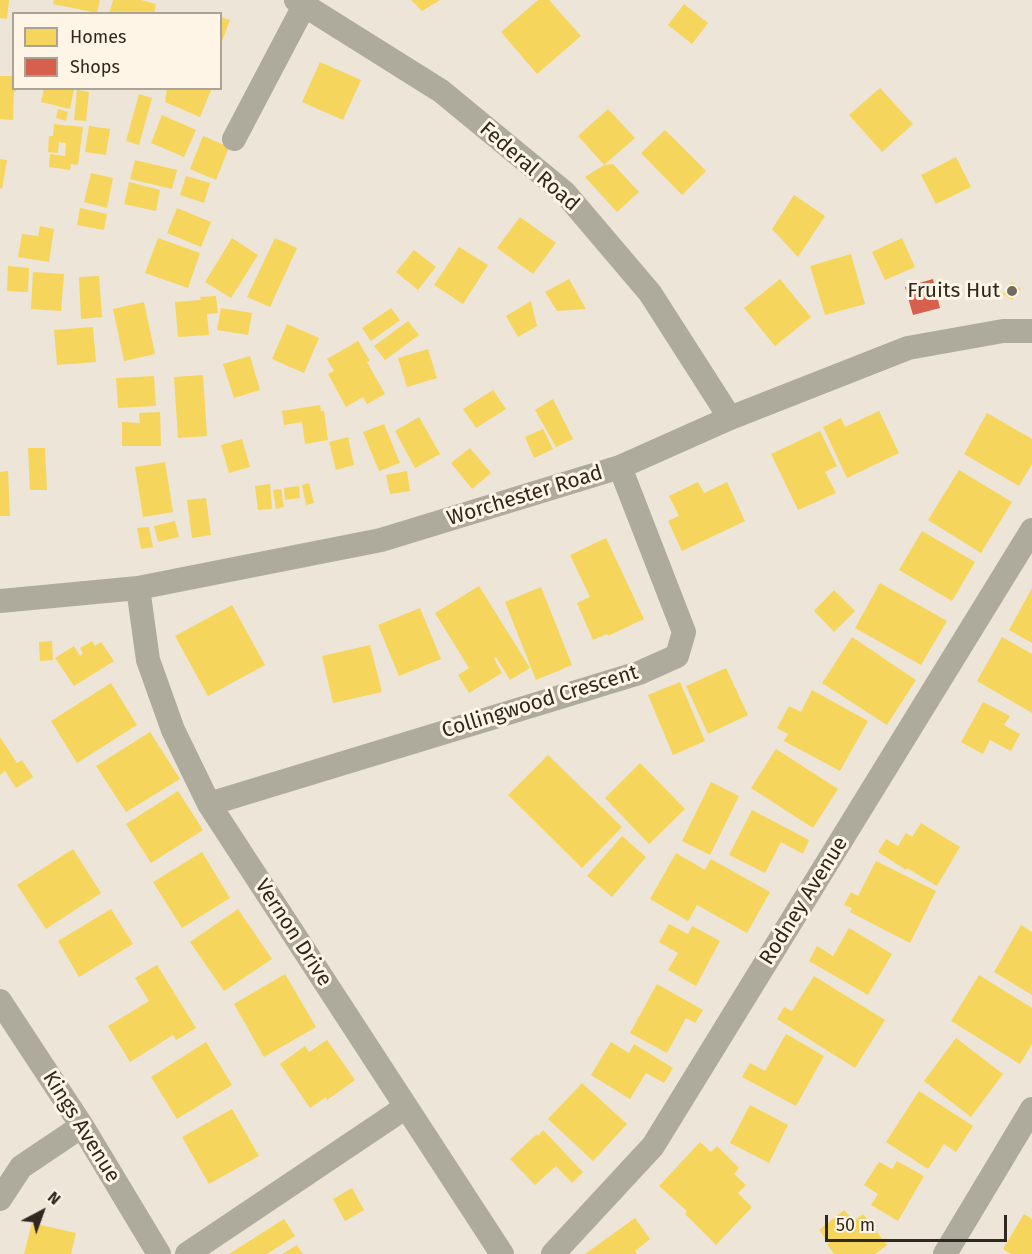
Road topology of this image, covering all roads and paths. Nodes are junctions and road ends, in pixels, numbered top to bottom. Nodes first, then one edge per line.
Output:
1 (300, 2) edge
2 (234, 139) dead end
3 (1032, 331) edge
4 (730, 418) junction
5 (620, 467) junction
6 (1032, 530) edge
7 (138, 588) junction
8 (0, 602) edge
9 (209, 804) junction
10 (0, 1001) edge
11 (406, 1107) junction
12 (1032, 1109) edge
13 (82, 1126) junction
14 (0, 1199) edge
15 (159, 1254) edge
16 (187, 1254) edge
17 (502, 1254) edge
18 (553, 1254) edge
19 (945, 1254) edge

1 - 2 street
1 - 4 street, Federal Road
3 - 4 street, Worchester Road
4 - 5 street, Worchester Road
5 - 7 street, Worchester Road
5 - 9 street, Collingwood Crescent
6 - 18 street, Rodney Avenue
7 - 8 street, Worchester Road
7 - 9 street, Vernon Drive
9 - 11 street, Vernon Drive
10 - 13 street, Kings Avenue
11 - 16 street
11 - 17 street, Vernon Drive
12 - 19 street
13 - 14 street
13 - 15 street, Kings Avenue

